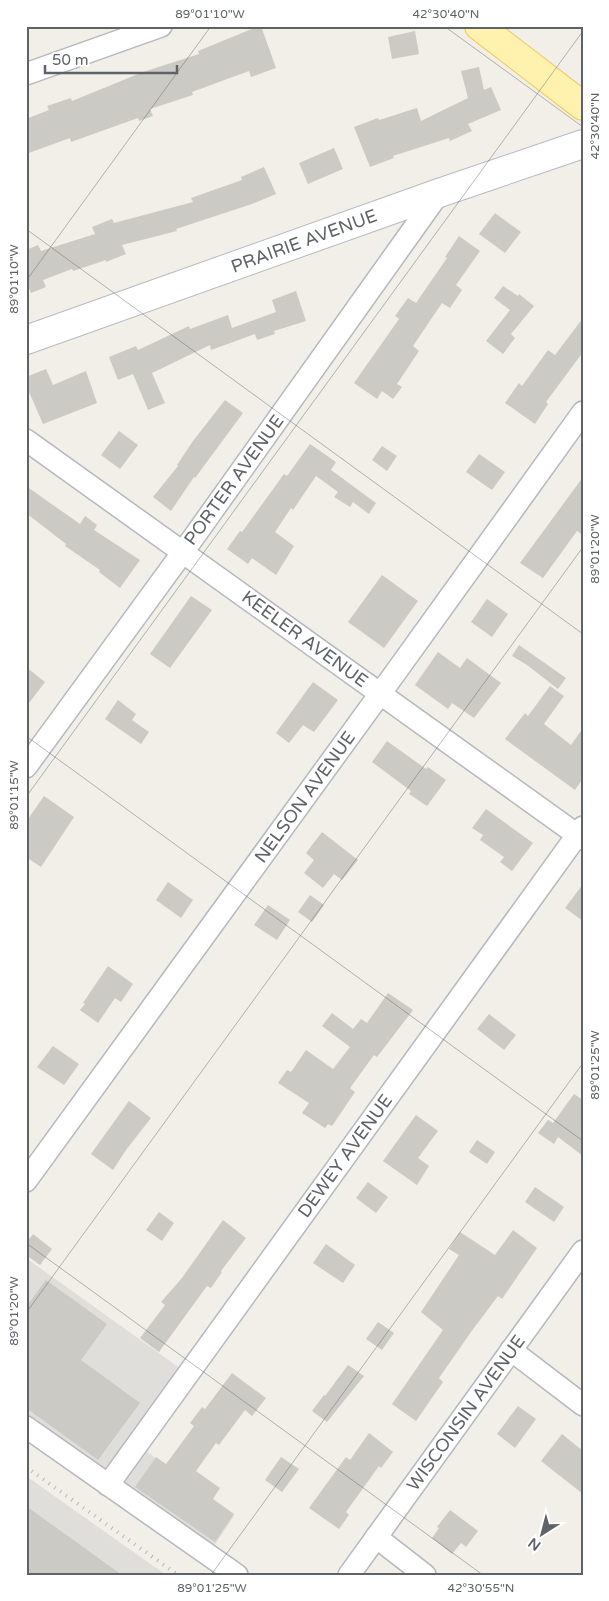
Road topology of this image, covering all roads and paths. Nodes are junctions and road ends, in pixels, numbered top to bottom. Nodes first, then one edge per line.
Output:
1 (161, 26) edge
2 (479, 26) edge
3 (26, 74) edge
4 (583, 106) edge
5 (583, 144) edge
6 (439, 193) junction
7 (26, 340) edge
8 (583, 412) edge
9 (26, 440) edge
10 (182, 552) junction
11 (380, 694) junction
12 (30, 753) edge
13 (581, 834) edge
14 (26, 1181) edge
15 (583, 1251) edge
16 (511, 1350) junction
17 (583, 1405) edge
18 (26, 1427) edge
19 (108, 1485) junction
20 (376, 1537) junction
21 (237, 1575) edge
22 (349, 1575) edge
23 (426, 1575) edge

1 - 3 street
2 - 4 main road
5 - 6 main road, PRAIRIE AVENUE
6 - 7 main road, PRAIRIE AVENUE
6 - 10 street, PORTER AVENUE
8 - 11 street, NELSON AVENUE
9 - 10 street, KEELER AVENUE
10 - 11 street, KEELER AVENUE
10 - 12 street, PORTER AVENUE
11 - 13 street, KEELER AVENUE
11 - 14 street, NELSON AVENUE
13 - 19 street, DEWEY AVENUE
15 - 16 street, WISCONSIN AVENUE
16 - 17 street
16 - 20 street, WISCONSIN AVENUE
18 - 19 street
19 - 21 street
20 - 22 street, WISCONSIN AVENUE
20 - 23 street

